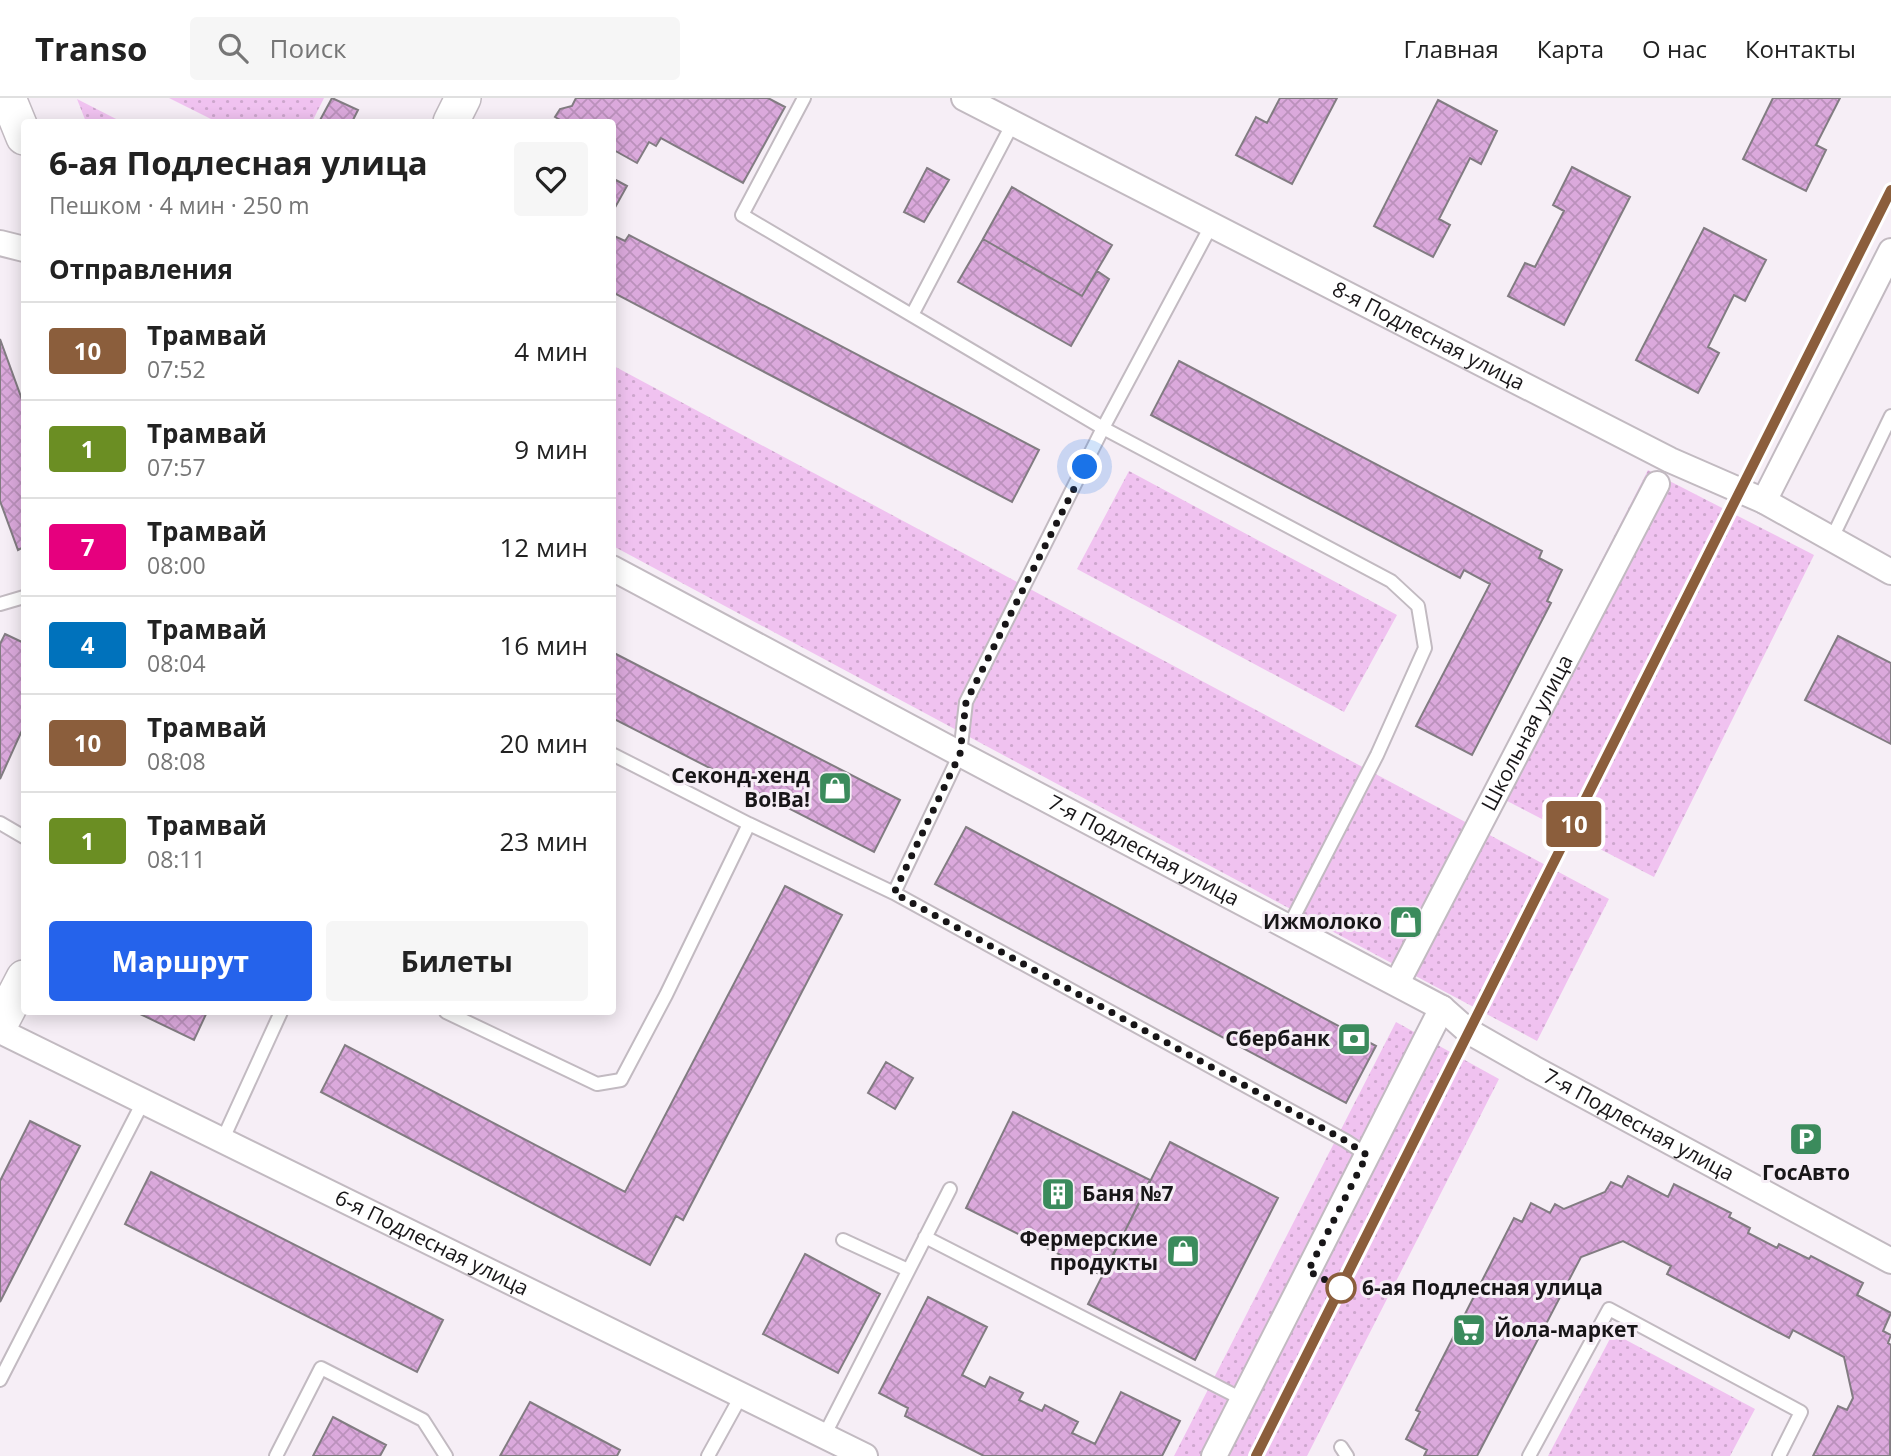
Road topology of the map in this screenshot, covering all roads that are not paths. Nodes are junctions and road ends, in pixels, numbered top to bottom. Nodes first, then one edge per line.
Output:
1 (8, 98) edge
2 (463, 98) edge
3 (804, 98) edge
4 (964, 98) edge
5 (452, 119) edge
6 (1013, 123) junction
7 (21, 130) edge
8 (1211, 226) junction
9 (0, 243) edge
10 (21, 248) edge
11 (1891, 251) edge
12 (912, 315) junction
13 (1891, 416) edge
14 (1103, 428) junction
15 (1657, 484) dead end
16 (1765, 501) junction
17 (1831, 540) junction
18 (616, 570) edge
19 (1891, 572) edge
20 (21, 598) edge
21 (0, 604) edge
22 (960, 754) junction
23 (616, 756) edge
24 (0, 823) edge
25 (749, 824) junction
26 (21, 835) edge
27 (894, 893) junction
28 (1289, 926) junction
29 (1397, 983) junction
30 (21, 984) edge
31 (1442, 1007) junction
32 (280, 1015) edge
33 (452, 1015) edge
34 (0, 1024) edge
35 (0, 1031) edge
36 (143, 1102) junction
37 (222, 1141) junction
38 (1367, 1155) junction
39 (950, 1189) dead end
40 (925, 1237) junction
41 (843, 1240) dead end
42 (1891, 1261) edge
43 (908, 1270) junction
44 (0, 1380) edge
45 (741, 1395) junction
46 (1242, 1399) junction
47 (824, 1436) junction
48 (276, 1456) edge
49 (446, 1456) edge
50 (708, 1456) edge
51 (865, 1456) edge
52 (1214, 1456) edge
53 (1529, 1456) edge
54 (1779, 1456) edge

1 - 7 main road
2 - 5 main road
3 - 12 lane
4 - 6 street, 8-я Подлесная улица
6 - 8 street, 8-я Подлесная улица
6 - 12 lane
8 - 14 lane
8 - 16 street, 8-я Подлесная улица
9 - 10 street
11 - 16 street
12 - 14 lane
13 - 17 lane
14 - 22 lane
14 - 28 lane
15 - 29 street, Школьная улица
16 - 17 street, 8-я Подлесная улица
17 - 19 street, 8-я Подлесная улица
18 - 22 street, 7-я Подлесная улица
20 - 21 lane
22 - 27 lane
22 - 28 street, 7-я Подлесная улица
23 - 25 lane
24 - 26 lane
25 - 27 lane
25 - 33 lane
27 - 38 lane
28 - 29 street, 7-я Подлесная улица
29 - 31 street, 7-я Подлесная улица
30 - 34 main road
31 - 38 street
31 - 42 street, 7-я Подлесная улица
32 - 37 lane
35 - 36 street, 6-я Подлесная улица
36 - 37 street, 6-я Подлесная улица
36 - 44 lane
37 - 45 street, 6-я Подлесная улица
38 - 46 street
39 - 40 lane
40 - 43 lane
40 - 46 lane
41 - 43 lane
43 - 47 lane
45 - 47 street, 6-я Подлесная улица
45 - 50 lane
46 - 52 street
47 - 51 street, 6-я Подлесная улица
48 - 49 lane
53 - 54 lane

